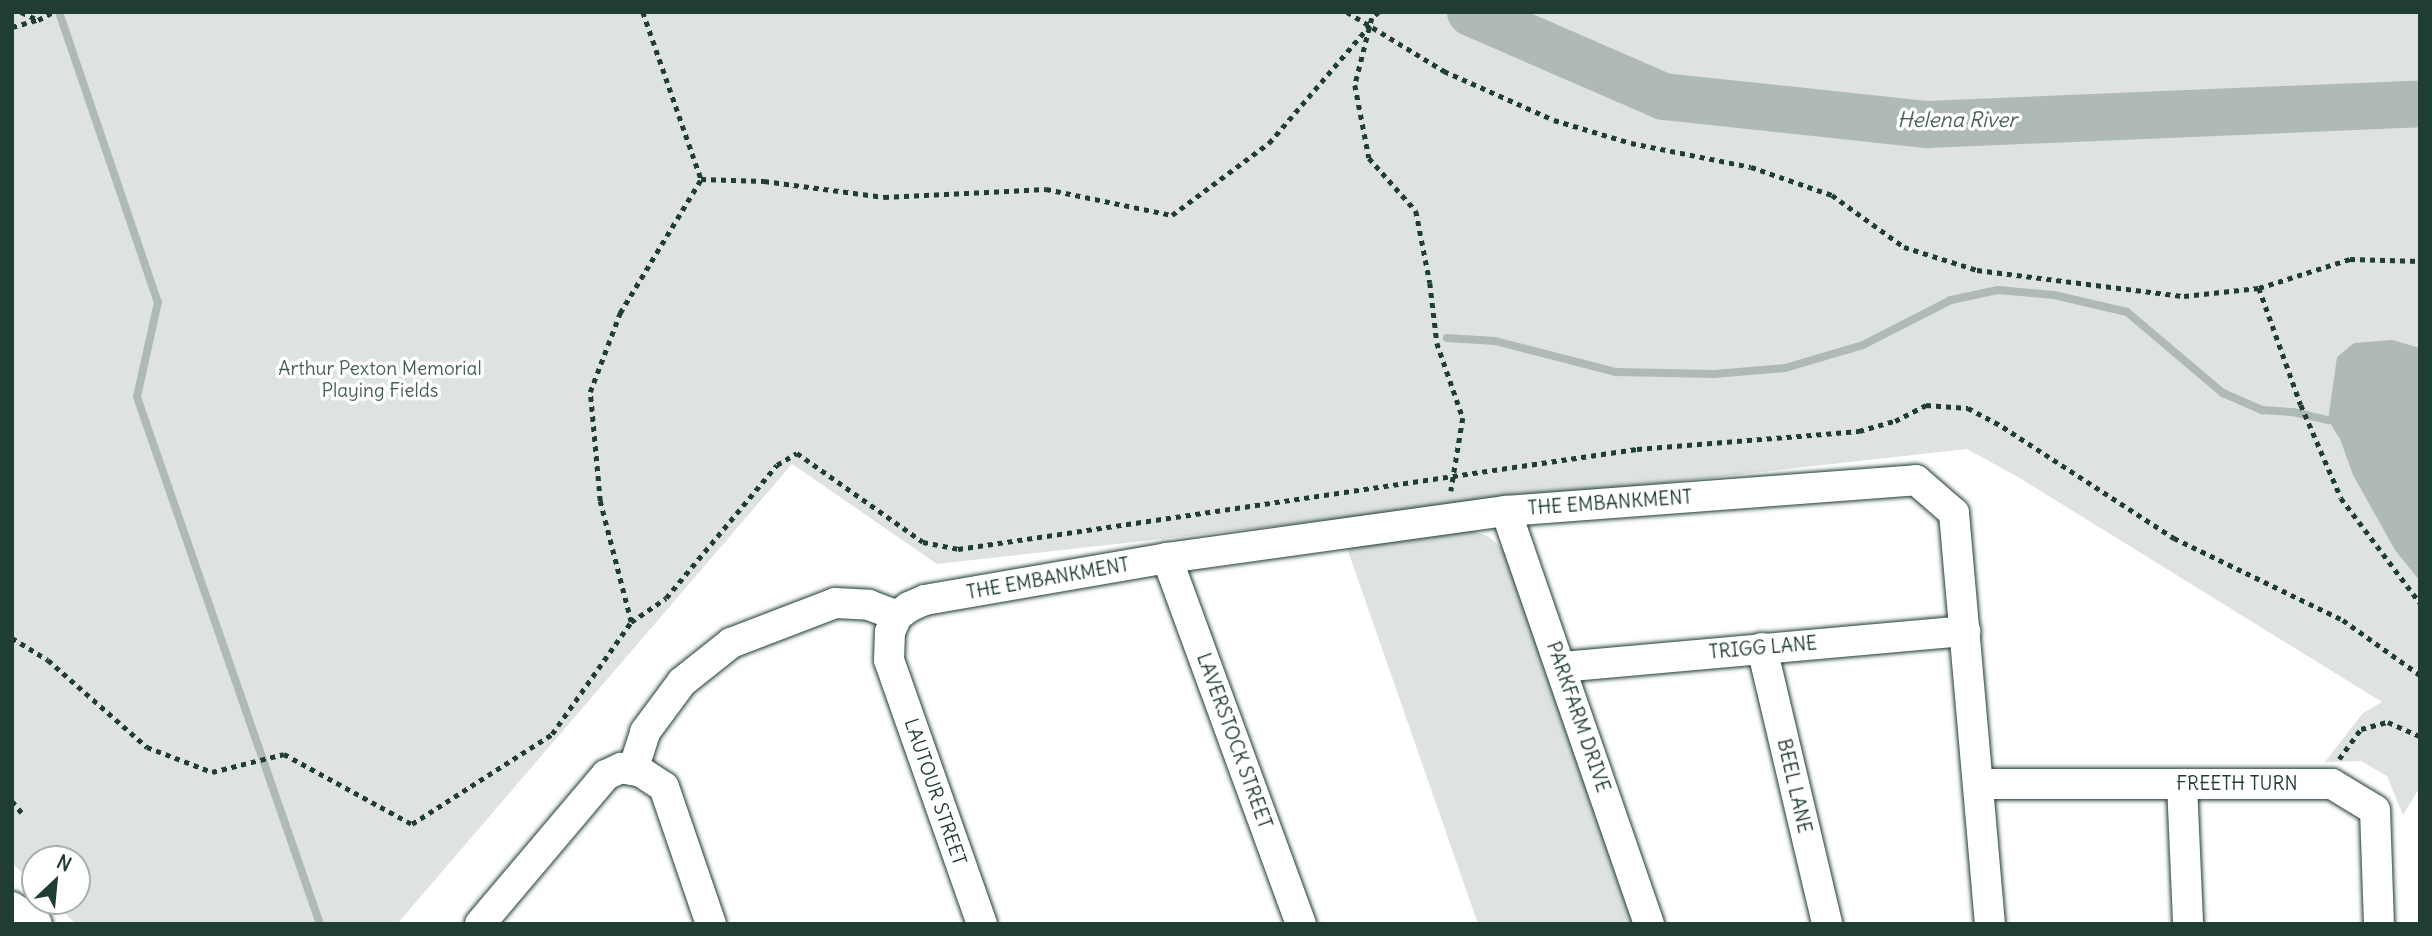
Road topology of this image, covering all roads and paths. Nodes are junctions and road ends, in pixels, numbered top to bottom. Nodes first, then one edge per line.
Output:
1 (21, 12) edge
2 (53, 12) edge
3 (643, 12) edge
4 (1347, 12) edge
5 (1379, 12) edge
6 (38, 20) junction
7 (1371, 24) junction
8 (12, 27) edge
9 (701, 179) junction
10 (2420, 261) edge
11 (2259, 288) junction
12 (1506, 511) junction
13 (1450, 519) junction
14 (1167, 558) junction
15 (2420, 603) edge
16 (897, 617) junction
17 (1965, 631) junction
18 (12, 638) edge
19 (1762, 648) junction
20 (1560, 667) junction
21 (2420, 736) edge
22 (634, 771) junction
23 (1978, 784) junction
24 (2182, 784) junction
25 (2332, 784) junction
26 (12, 801) edge
27 (23, 814) dead end
28 (12, 907) edge
29 (37, 924) edge
30 (480, 924) edge
31 (711, 924) edge
32 (982, 924) edge
33 (1301, 924) edge
34 (1649, 924) edge
35 (1827, 924) edge
36 (1990, 924) edge
37 (2188, 924) edge
38 (2379, 924) edge

1 - 6 path
2 - 6 path
3 - 9 path
4 - 7 path
5 - 7 path
6 - 8 path
7 - 9 path
7 - 11 path
7 - 13 path
9 - 18 path
10 - 11 path
11 - 15 path
12 - 13 street, THE EMBANKMENT
12 - 17 street, THE EMBANKMENT
12 - 20 street, PARKFARM DRIVE
13 - 14 street, THE EMBANKMENT
14 - 16 street, THE EMBANKMENT
14 - 33 street, LAVERSTOCK STREET
16 - 22 street
16 - 32 street, LAUTOUR STREET
17 - 19 street, TRIGG LANE
17 - 23 street, THE EMBANKMENT
19 - 20 street, TRIGG LANE
19 - 35 street, BEEL LANE
20 - 34 street, PARKFARM DRIVE
21 - 25 path
22 - 30 street
22 - 31 street
23 - 24 street, FREETH TURN
23 - 36 street, THE EMBANKMENT
24 - 25 street, FREETH TURN
24 - 37 street
25 - 38 street
26 - 27 path
28 - 29 street

